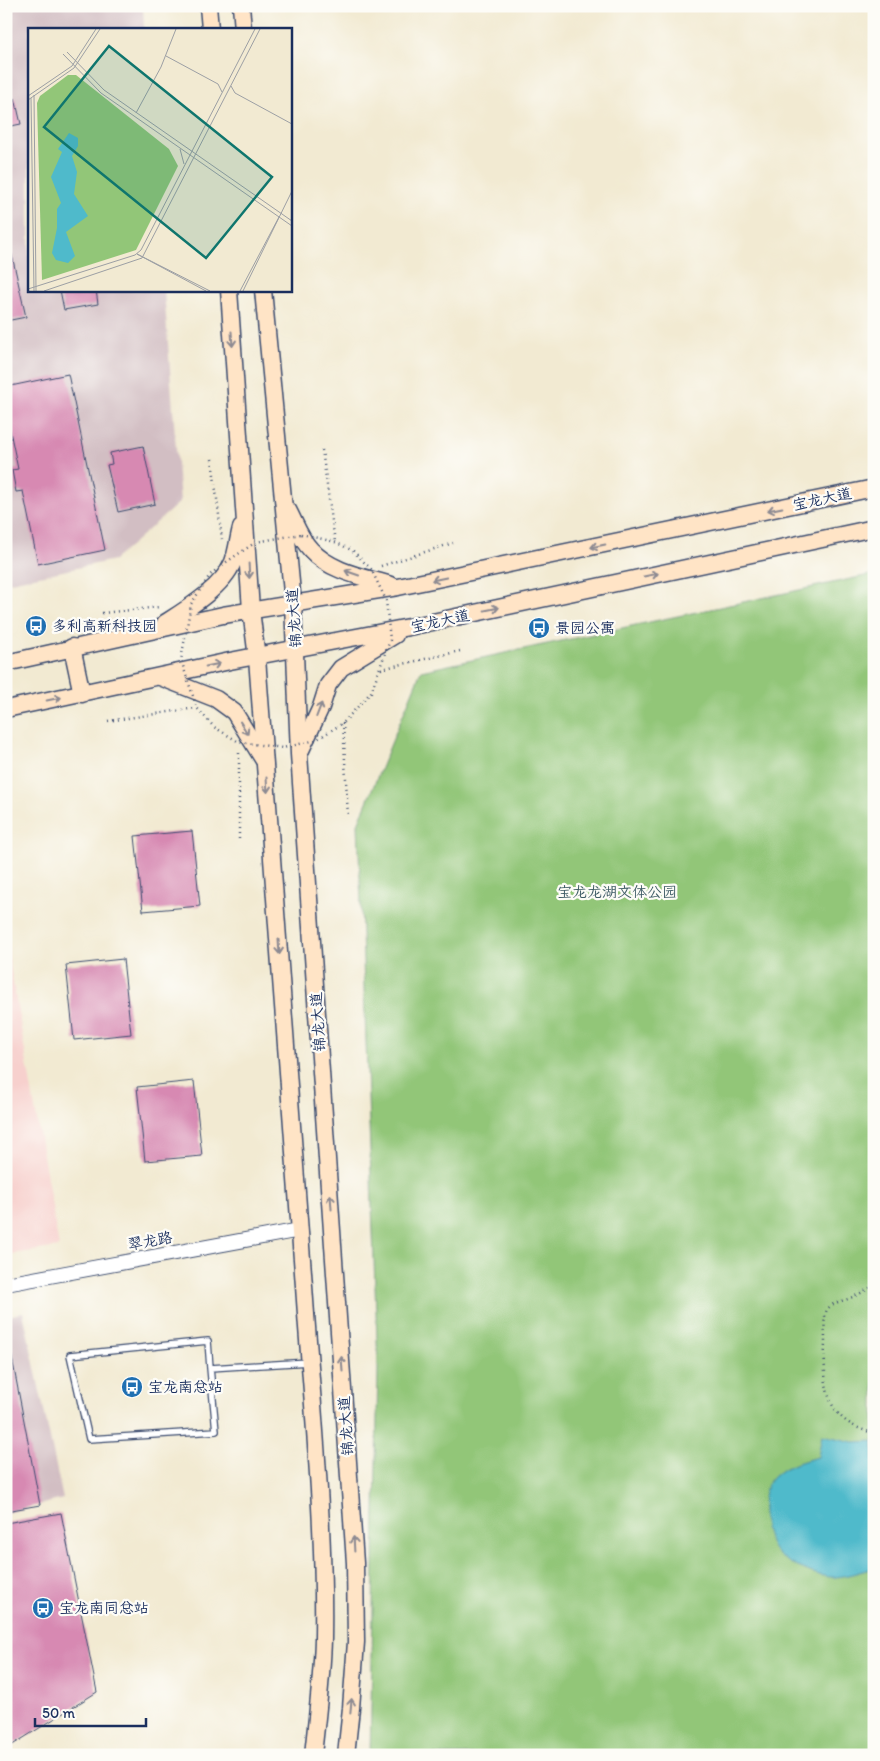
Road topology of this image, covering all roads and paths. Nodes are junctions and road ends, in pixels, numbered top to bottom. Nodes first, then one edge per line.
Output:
1 (208, 6) edge
2 (241, 6) edge
3 (210, 28) edge
4 (243, 28) edge
5 (229, 291) edge
6 (263, 291) edge
7 (322, 450) dead end
8 (212, 459) dead end
9 (874, 488) edge
10 (283, 499) junction
11 (245, 511) junction
12 (874, 528) edge
13 (335, 542) junction
14 (453, 543) dead end
15 (223, 544) dead end
16 (224, 553) dead end
17 (225, 563) junction
18 (380, 566) dead end
19 (398, 587) junction
20 (293, 602) junction
21 (191, 604) junction
22 (182, 605) dead end
23 (164, 606) dead end
24 (251, 610) junction
25 (102, 613) dead end
26 (408, 627) junction
27 (156, 629) junction
28 (72, 647) junction
29 (296, 649) junction
30 (460, 651) dead end
31 (257, 658) junction
32 (6, 663) edge
33 (381, 669) junction
34 (160, 677) junction
35 (82, 694) junction
36 (197, 708) junction
37 (6, 709) edge
38 (108, 721) dead end
39 (343, 724) junction
40 (239, 742) junction
41 (299, 754) junction
42 (265, 762) junction
43 (348, 817) dead end
44 (239, 839) dead end
45 (300, 1230) junction
46 (6, 1284) edge
47 (874, 1286) edge
48 (309, 1362) junction
49 (210, 1368) junction
50 (874, 1433) edge
51 (312, 1755) edge
52 (346, 1755) edge

1 - 3 main road
2 - 4 main road
5 -> 11 main road
6 - 10 main road, 锦龙大道
7 - 13 path
8 - 15 path
9 -> 19 main road, 宝龙大道
19 -> 10 main road
10 - 20 main road, 锦龙大道
11 -> 24 main road
11 - 27 main road
26 -> 12 main road, 宝龙大道
13 - 17 path, bridge
13 - 33 path, bridge
14 - 18 path
16 - 17 path
17 - 21 path, bridge
19 - 20 main road, 宝龙大道
20 - 24 main road, 宝龙大道
20 - 29 main road, 锦龙大道
21 - 22 path
21 - 36 path, bridge
23 - 25 path
24 - 27 main road, 宝龙大道
24 - 31 main road
26 - 29 main road, 宝龙大道
41 -> 26 main road
27 - 28 main road, 宝龙大道
28 - 32 main road, 宝龙大道
28 - 35 main road
29 - 31 main road, 宝龙大道
29 - 41 main road, 锦龙大道
30 - 33 path
34 -> 31 main road, 宝龙大道
31 - 42 main road
33 - 39 path, bridge
34 - 35 main road, 宝龙大道
34 -> 42 main road
37 -> 35 main road, 宝龙大道
36 - 38 path
36 - 40 path, bridge
39 - 40 path, bridge
39 - 43 path
40 - 44 path
52 -> 41 main road, 锦龙大道
42 -> 45 main road
45 - 46 street, 翠龙路
45 - 48 main road
47 - 50 path
48 - 49 lane
48 - 51 main road
49 - 49 lane

